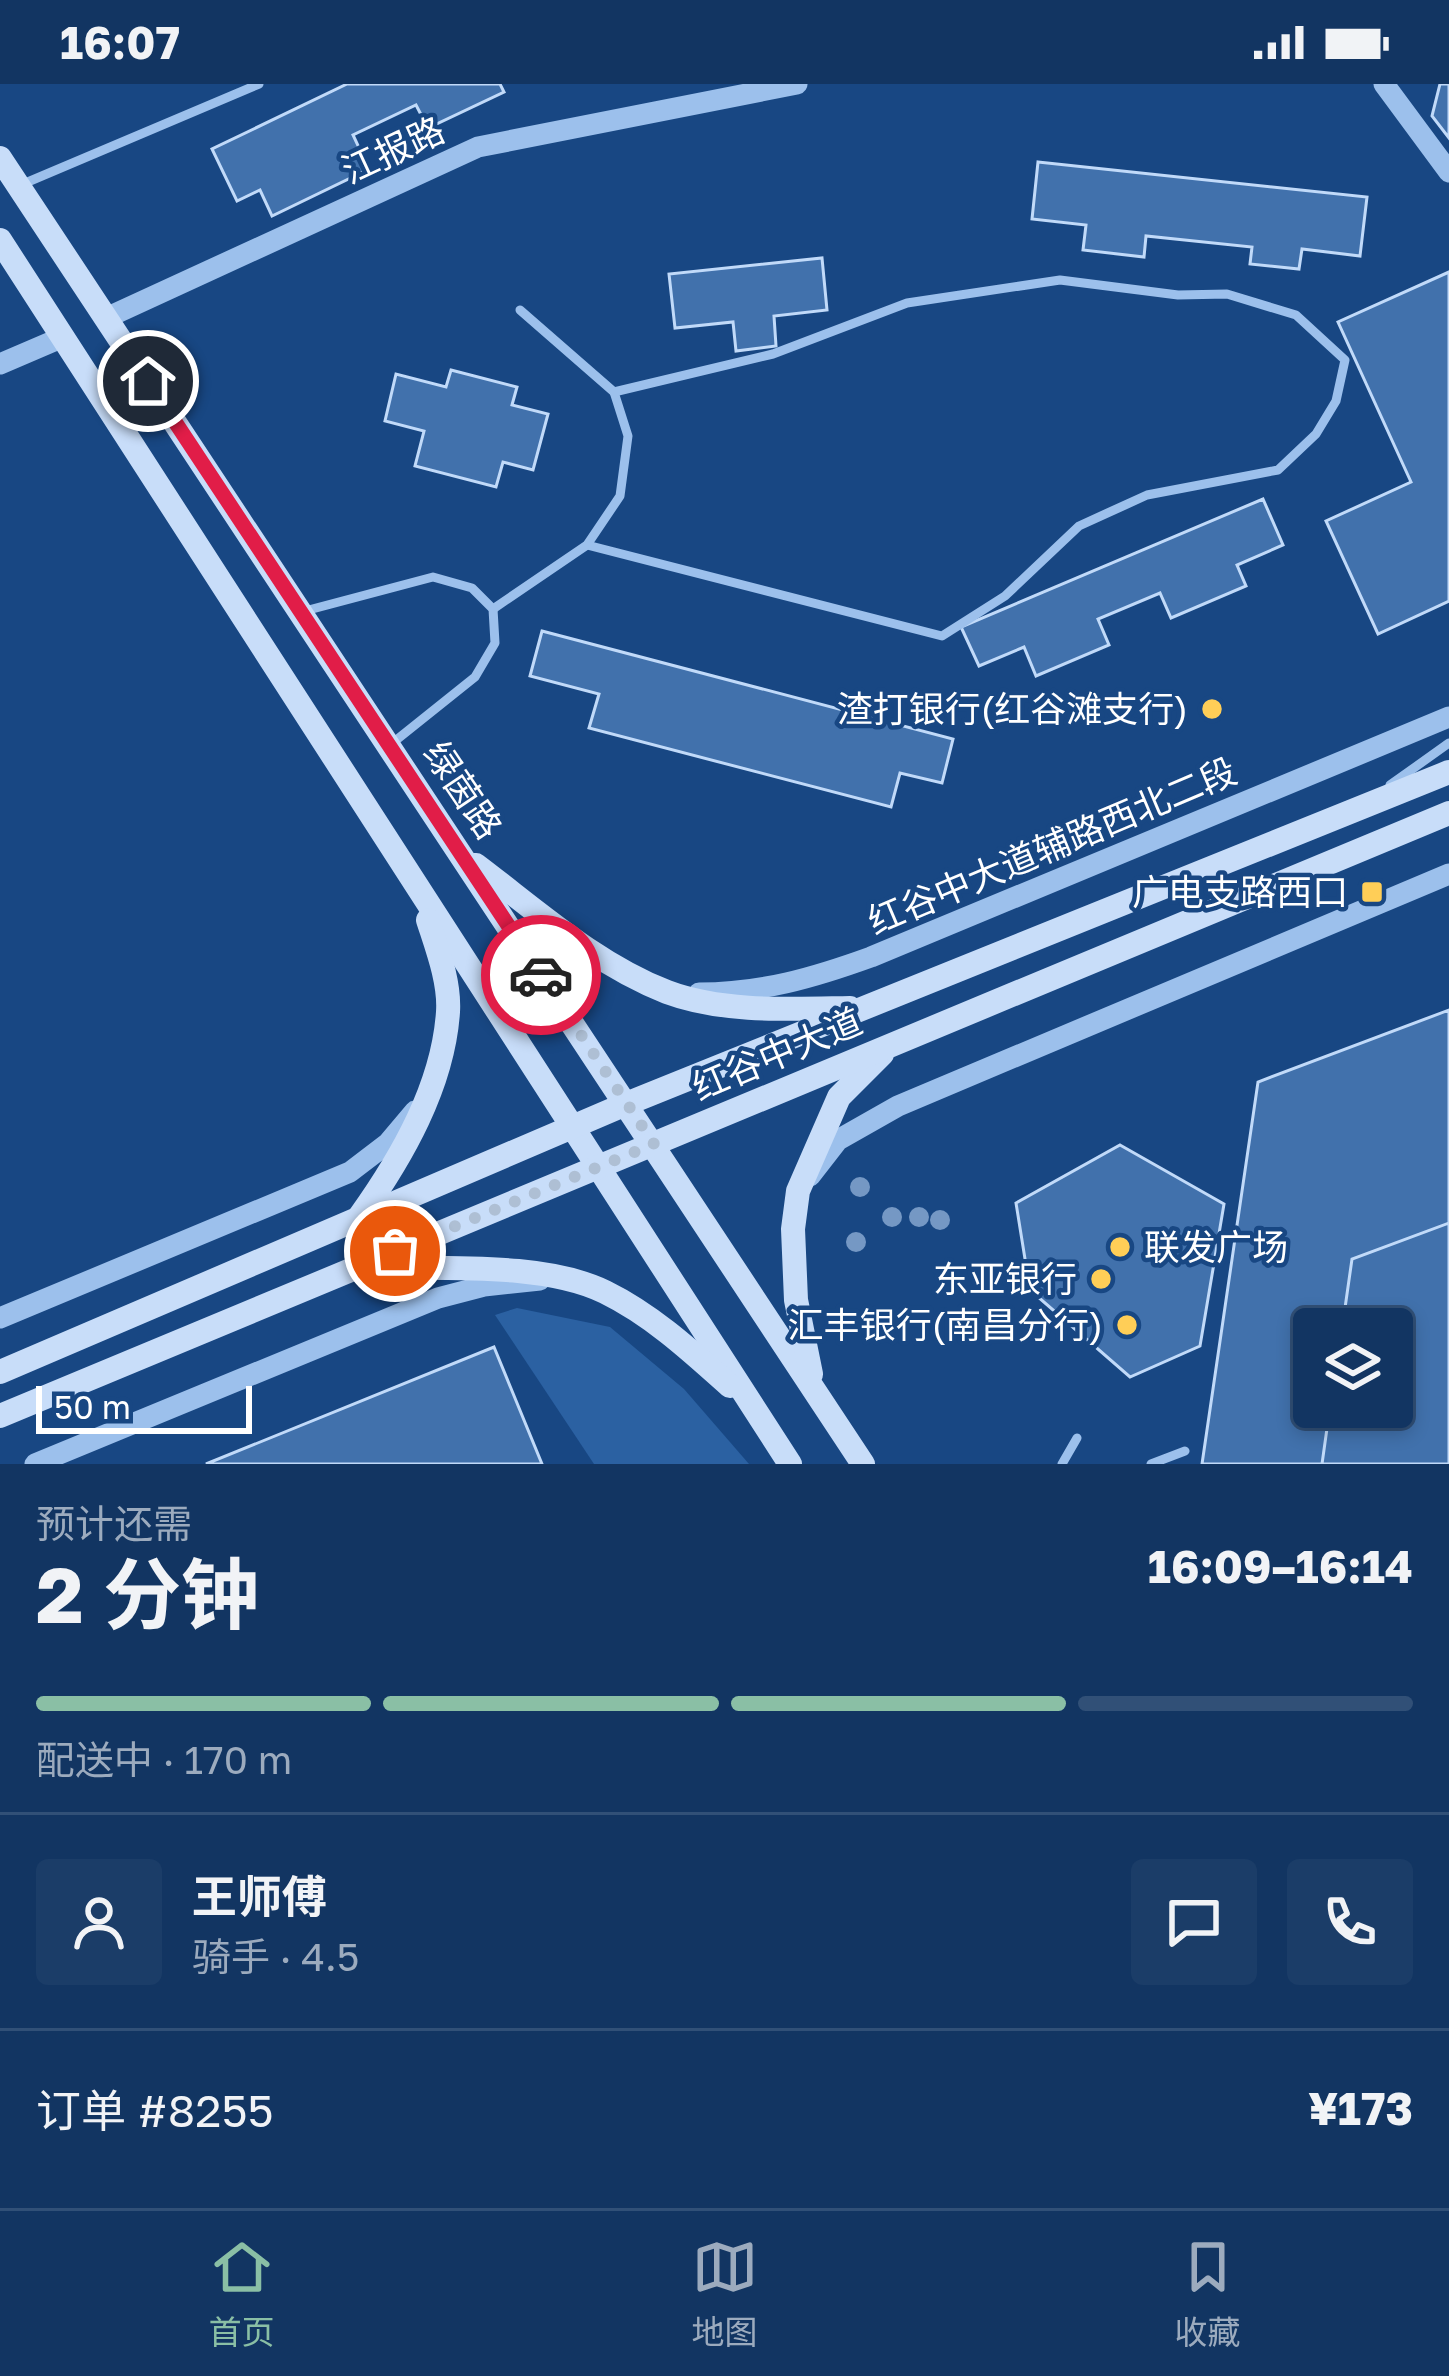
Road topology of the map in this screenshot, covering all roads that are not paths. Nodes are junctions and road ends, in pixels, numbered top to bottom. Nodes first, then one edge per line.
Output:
1 (259, 84) edge
2 (797, 84) edge
3 (1384, 84) edge
4 (0, 158) edge
5 (1449, 172) edge
6 (19, 186) junction
7 (0, 240) edge
8 (520, 310) dead end
9 (106, 318) junction
10 (63, 337) junction
11 (0, 364) edge
12 (614, 392) junction
13 (587, 545) junction
14 (493, 609) junction
15 (301, 612) junction
16 (1449, 717) edge
17 (1449, 743) edge
18 (390, 745) junction
19 (1449, 772) edge
20 (1358, 809) junction
21 (1449, 813) edge
22 (462, 854) junction
23 (1449, 874) edge
24 (415, 884) junction
25 (670, 993) junction
26 (865, 1008) junction
27 (891, 1045) junction
28 (427, 1097) junction
29 (626, 1104) junction
30 (572, 1127) junction
31 (654, 1144) junction
32 (598, 1167) junction
33 (798, 1191) junction
34 (359, 1217) junction
35 (359, 1266) junction
36 (562, 1278) junction
37 (0, 1318) edge
38 (0, 1372) edge
39 (814, 1388) junction
40 (754, 1409) junction
41 (0, 1416) edge
42 (1078, 1438) dead end
43 (1185, 1451) dead end
44 (35, 1464) edge
45 (790, 1464) edge
46 (862, 1464) edge
47 (1062, 1464) edge
48 (1151, 1464) edge

1 - 6 lane
2 - 9 street, 江报路
3 - 5 street
4 - 6 main road, 绿茵路
6 - 9 main road, 绿茵路
7 - 10 main road
8 - 12 lane
9 - 15 main road, 绿茵路
10 - 11 street
10 - 24 main road
12 - 13 lane
12 - 13 lane
13 - 14 lane
14 - 15 lane
14 - 18 lane
15 - 18 main road, 绿茵路
16 - 25 street, 红谷中大道辅路西北二段
17 - 20 lane
18 - 22 main road, 绿茵路
19 - 20 main road, 红谷中大道
20 - 26 main road, 红谷中大道
21 - 27 main road, 红谷中大道
22 - 25 main road
22 - 29 main road, 绿茵路
23 - 33 street
24 - 28 main road
24 - 30 main road
25 - 26 main road
26 - 29 main road, 红谷中大道
27 - 31 main road, 红谷中大道
27 - 33 main road
28 - 34 main road
28 - 37 street
29 - 30 main road, 红谷中大道
29 - 31 main road, 绿茵路
30 - 32 main road
30 - 34 main road, 红谷中大道
31 - 32 main road, 红谷中大道
31 - 39 main road, 绿茵路
32 - 35 main road, 红谷中大道
32 - 40 main road
33 - 39 main road
34 - 38 main road, 红谷中大道
35 - 36 main road
35 - 41 main road, 红谷中大道
36 - 40 main road
36 - 44 street
39 - 46 main road, 绿茵路
40 - 45 main road
42 - 47 lane
43 - 48 lane

